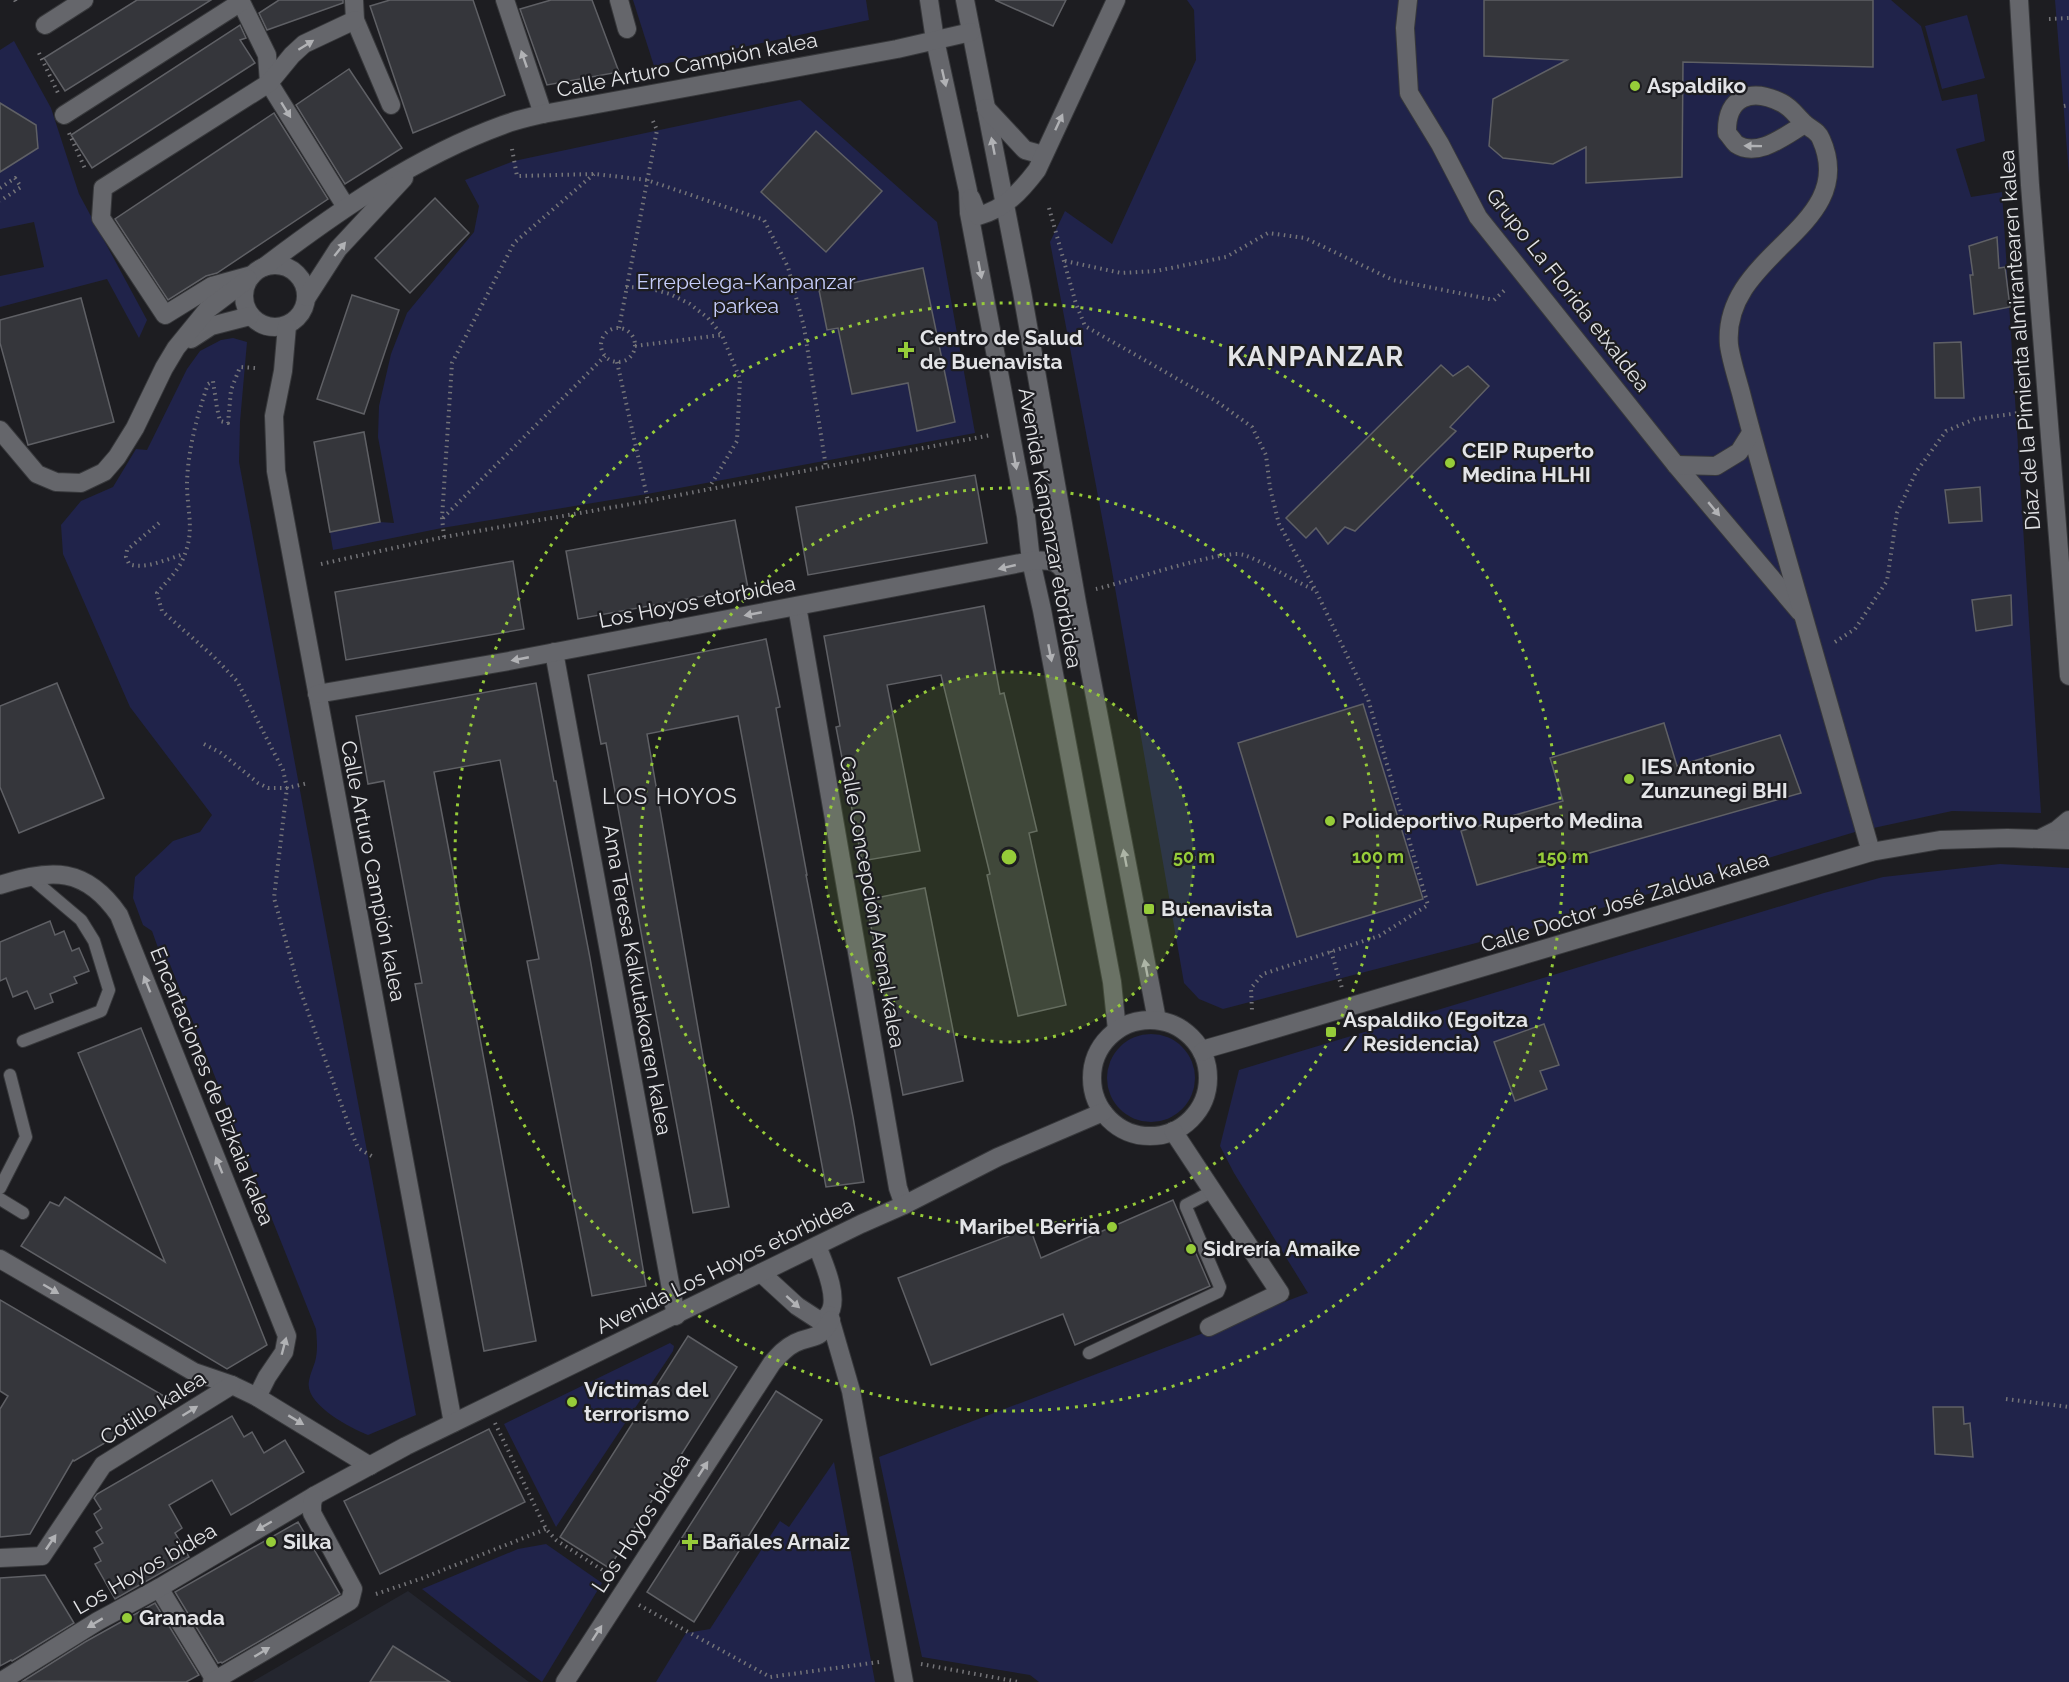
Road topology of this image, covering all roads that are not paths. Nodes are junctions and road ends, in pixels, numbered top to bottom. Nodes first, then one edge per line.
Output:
1 (84, 0) edge
2 (354, 0) edge
3 (505, 0) edge
4 (619, 0) edge
5 (930, 0) edge
6 (965, 0) edge
7 (1116, 0) edge
8 (1408, 0) edge
9 (2019, 0) edge
10 (241, 1) edge
11 (355, 20) junction
12 (45, 26) dead end
13 (627, 29) dead end
14 (971, 32) junction
15 (935, 40) junction
16 (269, 82) junction
17 (391, 105) dead end
18 (985, 106) junction
19 (543, 114) junction
20 (66, 123) road end
21 (1805, 124) dead end
22 (1043, 155) junction
23 (418, 164) junction
24 (968, 191) junction
25 (1004, 203) junction
26 (346, 207) junction
27 (255, 273) junction
28 (307, 297) junction
29 (250, 316) junction
30 (287, 326) junction
31 (176, 348) junction
32 (0, 430) edge
33 (1751, 433) junction
34 (1676, 465) junction
35 (1031, 561) junction
36 (1073, 585) junction
37 (797, 606) junction
38 (1804, 616) junction
39 (554, 652) junction
40 (2069, 676) edge
41 (317, 694) junction
42 (2069, 820) edge
43 (2040, 839) junction
44 (2069, 840) edge
45 (1871, 852) junction
46 (29, 876) junction
47 (0, 885) edge
48 (1157, 1020) junction
49 (1117, 1030) junction
50 (23, 1041) dead end
51 (1202, 1052) junction
52 (10, 1075) dead end
53 (1103, 1112) junction
54 (1173, 1131) junction
55 (0, 1188) edge
56 (1213, 1191) junction
57 (0, 1199) edge
58 (904, 1205) junction
59 (23, 1213) dead end
60 (817, 1246) junction
61 (0, 1259) edge
62 (761, 1273) junction
63 (676, 1316) junction
64 (830, 1317) junction
65 (1209, 1327) dead end
66 (1089, 1353) dead end
67 (232, 1385) junction
68 (257, 1397) junction
69 (453, 1423) junction
70 (370, 1466) junction
71 (308, 1505) junction
72 (0, 1558) edge
73 (159, 1588) junction
74 (4, 1681) edge
75 (213, 1681) edge
76 (565, 1682) edge
77 (904, 1682) edge

1 - 12 street
2 - 11 street
19 -> 3 street
4 - 13 street
5 - 15 street, Avenida Kanpanzar etorbidea
6 - 14 street, Avenida Kanpanzar etorbidea
22 -> 7 street
8 - 34 street, Grupo La Florida etxaldea
9 - 40 street, Díaz de la Pimienta almirantearen kalea
10 - 16 street
10 - 20 street
16 -> 11 street
11 - 17 street
14 - 15 street, Calle Arturo Campión kalea
14 - 18 street, Avenida Kanpanzar etorbidea
15 - 19 street, Calle Arturo Campión kalea
15 -> 24 street, Avenida Kanpanzar etorbidea
16 -> 26 street
16 - 27 street
18 - 22 street
25 -> 18 street, Avenida Kanpanzar etorbidea
19 - 23 street, Calle Arturo Campión kalea
21 - 33 street, Grupo La Florida etxaldea
22 - 25 street
23 - 26 street, Calle Arturo Campión kalea
28 -> 23 street, Calle Arturo Campión kalea
24 - 25 street
24 -> 35 street, Avenida Kanpanzar etorbidea
25 - 36 street, Avenida Kanpanzar etorbidea
26 - 27 street, Calle Arturo Campión kalea
27 - 28 street
27 - 29 street
27 - 31 street, Calle Arturo Campión kalea
28 - 30 street
29 - 30 street
29 - 31 street, Calle Arturo Campión kalea
30 - 41 street, Calle Arturo Campión kalea
31 - 32 street, Calle Arturo Campión kalea
33 - 34 street
33 - 38 street, Grupo La Florida etxaldea
34 -> 38 street, Grupo La Florida etxaldea
35 - 36 street, Los Hoyos etorbidea
35 -> 37 street, Los Hoyos etorbidea
35 -> 49 street, Avenida Kanpanzar etorbidea
48 -> 36 street, Avenida Kanpanzar etorbidea
37 -> 39 street, Los Hoyos etorbidea
37 - 58 street, Calle Concepción Arenal kalea
38 - 45 street, Grupo La Florida etxaldea
39 -> 41 street, Los Hoyos etorbidea
39 - 63 street, Ama Teresa Kalkutakoaren kalea
41 - 69 street, Calle Arturo Campión kalea
42 - 43 street
43 - 44 street, Calle Doctor José Zaldua kalea
43 - 45 street, Calle Doctor José Zaldua kalea
45 - 51 street, Calle Doctor José Zaldua kalea
46 - 47 street, Encartaciones de Bizkaia kalea
46 - 50 lane
68 -> 46 street, Encartaciones de Bizkaia kalea
48 - 49 street
48 - 51 street
49 - 53 street
51 - 54 street
52 - 55 lane
53 - 54 street
53 - 58 street, Avenida Los Hoyos etorbidea
54 - 56 street
56 - 65 street
56 - 66 lane
57 - 59 lane
58 - 60 street, Avenida Los Hoyos etorbidea
60 - 62 street, Avenida Los Hoyos etorbidea
60 - 64 street
61 -> 67 street, Cotillo kalea
62 - 63 street, Avenida Los Hoyos etorbidea
62 -> 64 street
63 - 69 street, Avenida Los Hoyos etorbidea
76 -> 64 street, Los Hoyos bidea
64 - 77 street
67 - 68 street, Cotillo kalea
72 -> 67 street, Cotillo kalea
68 -> 70 street, Cotillo kalea
69 - 70 street, Avenida Los Hoyos etorbidea
70 - 71 street, Los Hoyos bidea
71 -> 73 street, Los Hoyos bidea
75 -> 71 street
73 -> 74 street, Los Hoyos bidea
73 - 75 street

